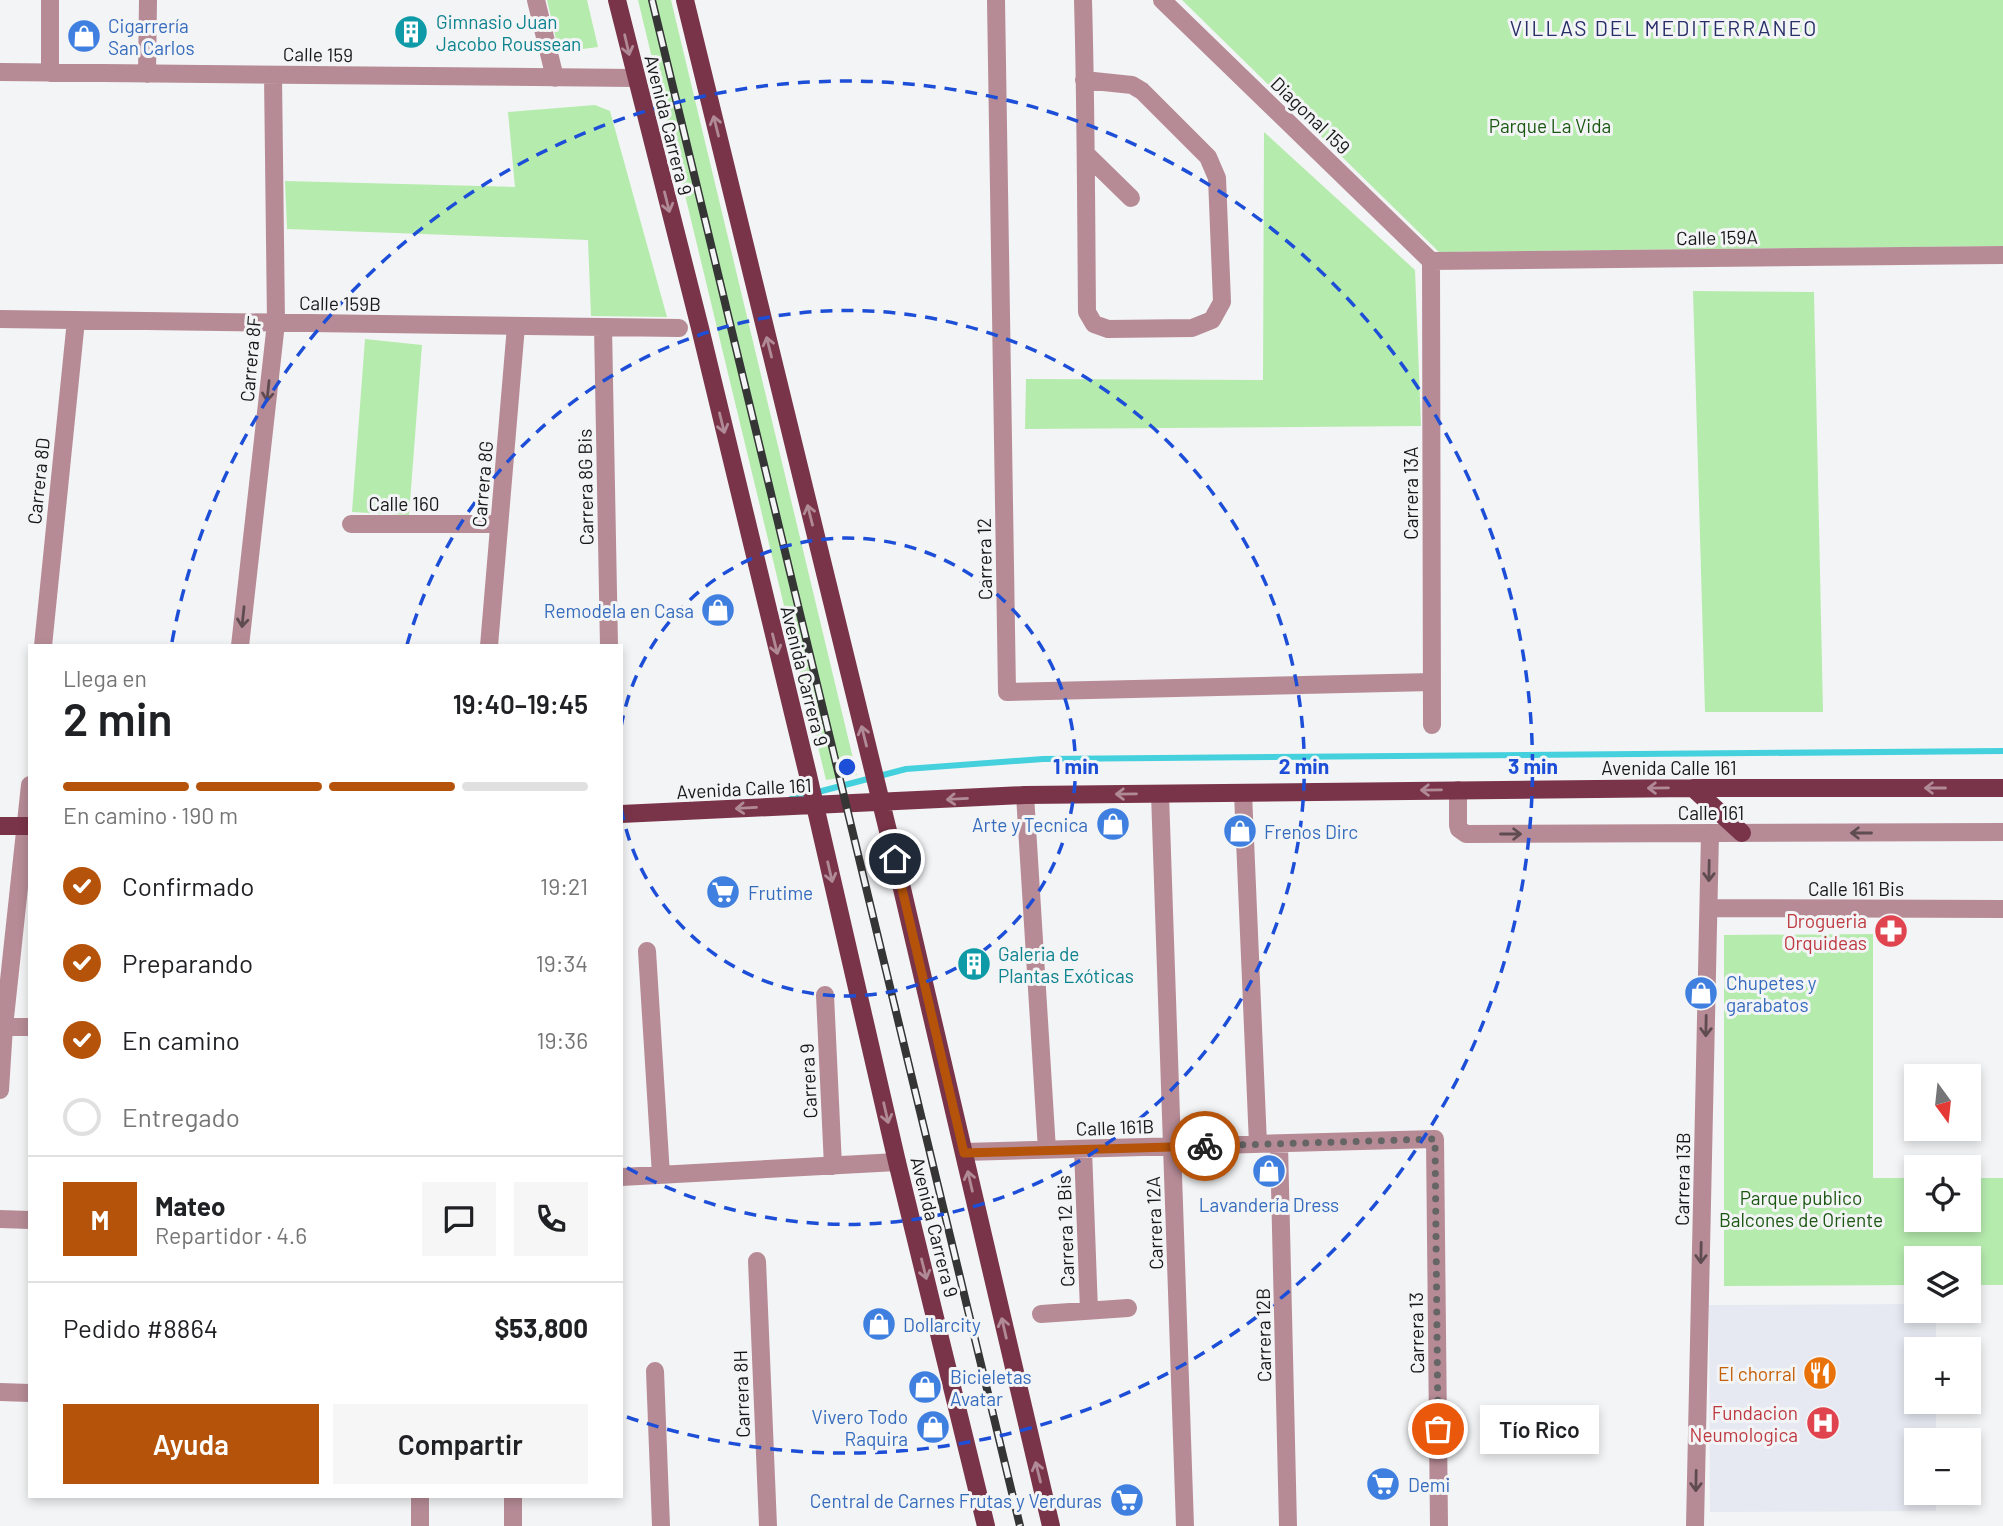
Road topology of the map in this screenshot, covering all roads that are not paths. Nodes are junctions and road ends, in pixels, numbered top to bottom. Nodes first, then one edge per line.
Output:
1 (50, 0) edge
2 (148, 0) edge
3 (536, 0) edge
4 (617, 0) edge
5 (685, 0) edge
6 (996, 0) edge
7 (1083, 0) edge
8 (1162, 0) edge
9 (0, 72) edge
10 (50, 73) junction
11 (147, 74) junction
12 (274, 75) junction
13 (555, 78) junction
14 (635, 78) junction
15 (1084, 80) junction
16 (1086, 154) junction
17 (1131, 198) dead end
18 (2003, 256) edge
19 (1431, 261) junction
20 (0, 319) edge
21 (76, 320) junction
22 (276, 323) junction
23 (516, 326) junction
24 (603, 327) junction
25 (679, 328) dead end
26 (351, 524) dead end
27 (499, 524) junction
28 (43, 644) edge
29 (240, 644) edge
30 (489, 644) edge
31 (609, 644) edge
32 (1432, 682) junction
33 (1432, 725) dead end
34 (1693, 788) junction
35 (2003, 788) edge
36 (1458, 790) junction
37 (1160, 793) junction
38 (1243, 793) junction
39 (1025, 795) junction
40 (880, 802) junction
41 (815, 805) junction
42 (623, 814) edge
43 (0, 826) edge
44 (28, 826) edge
45 (2003, 832) edge
46 (1710, 834) junction
47 (1742, 834) junction
48 (1709, 908) junction
49 (2003, 909) edge
50 (647, 951) dead end
51 (825, 995) dead end
52 (2, 1027) edge
53 (28, 1027) edge
54 (0, 1090) edge
55 (1435, 1139) joint
56 (1258, 1144) junction
57 (1279, 1144) junction
58 (1172, 1147) junction
59 (1083, 1149) junction
60 (1047, 1150) junction
61 (964, 1153) junction
62 (897, 1163) junction
63 (833, 1166) junction
64 (661, 1175) junction
65 (623, 1177) edge
66 (0, 1219) edge
67 (28, 1220) edge
68 (757, 1261) dead end
69 (1128, 1308) dead end
70 (1089, 1311) junction
71 (1041, 1314) dead end
72 (655, 1371) dead end
73 (0, 1392) edge
74 (28, 1393) edge
75 (420, 1498) edge
76 (513, 1498) edge
77 (419, 1526) edge
78 (513, 1526) edge
79 (661, 1526) edge
80 (768, 1526) edge
81 (986, 1526) edge
82 (1051, 1526) edge
83 (1185, 1526) edge
84 (1288, 1526) edge
85 (1439, 1526) edge
86 (1695, 1526) edge

1 - 10 street
2 - 11 street
3 - 13 street
4 -> 14 main road, Avenida Carrera 9
40 -> 5 main road
6 - 32 street, Carrera 12
7 - 15 street
8 - 19 street, Diagonal 159
9 - 10 street, Calle 159
10 - 11 street, Calle 159
11 - 12 street, Calle 159
12 - 13 street, Calle 159
12 - 22 street, Carrera 8F
13 - 14 street, Calle 159
14 -> 41 main road, Avenida Carrera 9
15 - 16 street
15 - 16 street
16 - 17 street
18 - 19 street, Calle 159A
19 - 32 street, Carrera 13A
20 - 21 street, Calle 159B
21 - 22 street, Calle 159B
21 - 28 street, Carrera 8D
22 - 23 street, Calle 159B
22 -> 29 street, Carrera 8F
23 - 24 street, Calle 159B
23 - 27 street, Carrera 8G
24 - 25 street, Calle 159B
24 - 31 street, Carrera 8G Bis
26 - 27 street, Calle 160
27 - 30 street, Carrera 8G
32 - 33 street, Carrera 13A
35 -> 34 main road, Avenida Calle 161
34 -> 36 main road, Avenida Calle 161
34 - 47 main road
36 -> 38 main road, Avenida Calle 161
36 -> 46 street, Calle 161
37 - 38 main road, Avenida Calle 161
37 -> 39 main road, Avenida Calle 161
37 - 58 street, Carrera 12A
38 - 56 street
39 -> 40 main road, Avenida Calle 161
39 - 60 street
40 - 41 main road, Avenida Calle 161
40 - 61 main road
41 -> 42 main road, Avenida Calle 161
41 -> 62 main road, Avenida Carrera 9
43 - 44 main road
44 - 52 street
45 -> 47 street, Calle 161
46 - 47 street, Calle 161
46 -> 48 street, Carrera 13B
48 - 49 street, Calle 161 Bis
48 -> 86 street, Carrera 13B
50 - 64 street
51 - 63 street, Carrera 9
52 - 53 street
52 - 54 street
55 - 57 street, Calle 161B
55 - 85 street, Carrera 13
56 - 57 street, Calle 161B
56 - 58 street, Calle 161B
57 - 84 street, Carrera 12B
58 - 59 street, Calle 161B
58 - 83 street, Carrera 12A
59 - 60 street, Calle 161B
59 - 70 street, Carrera 12 Bis
60 - 61 street, Calle 161B
82 -> 61 main road
62 - 63 street
62 -> 81 main road, Avenida Carrera 9
63 - 64 street
64 - 65 street
66 - 67 street
68 - 80 street, Carrera 8H
69 - 70 street
70 - 71 street
72 - 79 street
73 - 74 street
75 - 77 street
76 - 78 street

